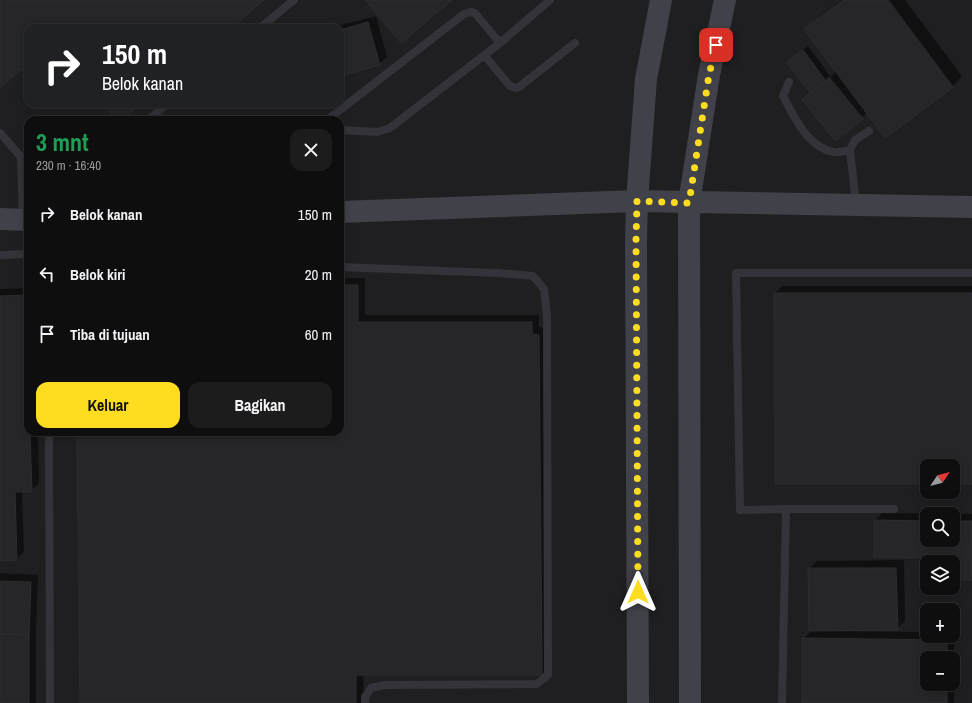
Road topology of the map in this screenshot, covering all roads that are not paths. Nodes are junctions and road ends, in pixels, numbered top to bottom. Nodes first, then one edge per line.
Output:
1 (294, 0) edge
2 (550, 0) edge
3 (661, 0) edge
4 (725, 0) edge
5 (265, 24) edge
6 (500, 43) junction
7 (575, 43) dead end
8 (484, 55) junction
9 (789, 82) dead end
10 (344, 107) edge
11 (162, 108) edge
12 (343, 108) edge
13 (153, 116) edge
14 (332, 116) edge
15 (344, 130) edge
16 (869, 130) dead end
17 (0, 133) edge
18 (850, 150) junction
19 (24, 156) edge
20 (637, 201) junction
21 (689, 203) junction
22 (856, 206) junction
23 (972, 207) edge
24 (344, 212) edge
25 (0, 220) edge
26 (24, 220) edge
27 (24, 254) edge
28 (0, 255) edge
29 (344, 267) edge
30 (972, 273) edge
31 (49, 436) edge
32 (786, 509) junction
33 (894, 509) dead end
34 (50, 703) edge
35 (365, 703) edge
36 (638, 703) edge
37 (690, 703) edge
38 (782, 703) edge

1 - 5 lane
2 - 6 lane
3 - 20 street
4 - 21 street
6 - 8 lane
6 - 10 lane
7 - 8 lane
8 - 15 lane
9 - 18 lane
11 - 13 lane
12 - 14 lane
16 - 18 lane
17 - 19 lane
18 - 22 lane
20 - 21 street
20 - 24 street
20 - 36 street
21 - 22 street
21 - 37 street
22 - 23 street
25 - 26 street
27 - 28 lane
29 - 35 lane
30 - 32 lane
31 - 34 lane
32 - 33 lane
32 - 38 lane

